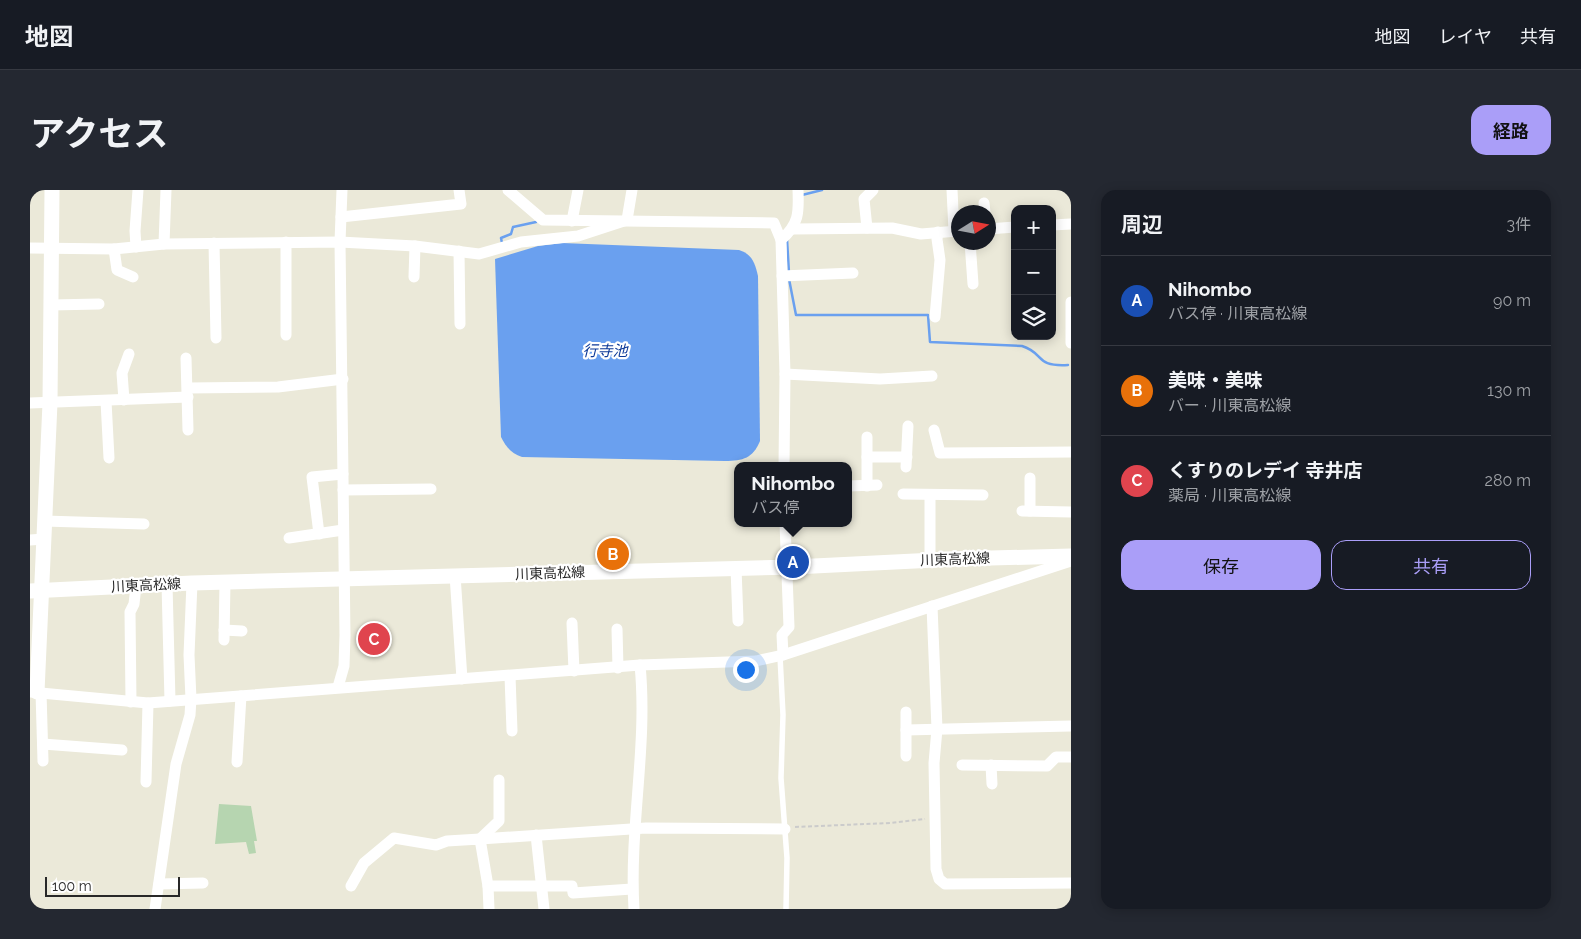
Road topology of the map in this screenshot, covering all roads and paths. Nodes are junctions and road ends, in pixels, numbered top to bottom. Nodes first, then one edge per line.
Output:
1 (52, 190) edge
2 (138, 190) edge
3 (166, 190) edge
4 (342, 190) edge
5 (459, 190) edge
6 (508, 190) edge
7 (578, 190) edge
8 (632, 190) edge
9 (798, 190) edge
10 (873, 190) edge
11 (952, 190) edge
12 (953, 205) edge
13 (341, 217) junction
14 (627, 220) junction
15 (572, 221) junction
16 (1071, 224) edge
17 (1056, 225) edge
18 (1011, 227) edge
19 (866, 228) junction
20 (996, 228) edge
21 (951, 231) edge
22 (938, 232) junction
23 (786, 235) junction
24 (286, 242) junction
25 (340, 242) junction
26 (214, 243) junction
27 (164, 244) junction
28 (415, 246) junction
29 (136, 247) junction
30 (30, 248) edge
31 (52, 248) junction
32 (114, 249) junction
33 (971, 250) edge
34 (459, 251) junction
35 (853, 273) dead end
36 (787, 276) junction
37 (132, 277) dead end
38 (414, 277) dead end
39 (973, 284) dead end
40 (1071, 302) edge
41 (99, 304) dead end
42 (52, 305) junction
43 (935, 316) dead end
44 (460, 324) dead end
45 (286, 335) dead end
46 (216, 338) dead end
47 (1071, 343) edge
48 (129, 354) dead end
49 (186, 358) dead end
50 (786, 374) junction
51 (932, 376) dead end
52 (343, 379) junction
53 (188, 393) junction
54 (124, 400) junction
55 (106, 401) junction
56 (30, 403) edge
57 (50, 403) junction
58 (908, 426) dead end
59 (188, 430) dead end
60 (934, 430) dead end
61 (867, 437) dead end
62 (1071, 452) edge
63 (867, 457) junction
64 (109, 458) dead end
65 (784, 462) edge
66 (343, 474) junction
67 (1030, 478) dead end
68 (852, 486) edge
69 (431, 489) dead end
70 (343, 490) junction
71 (903, 494) dead end
72 (930, 495) junction
73 (984, 495) dead end
74 (1071, 512) edge
75 (44, 522) junction
76 (144, 524) dead end
77 (785, 527) edge
78 (344, 530) junction
79 (319, 534) junction
80 (289, 538) dead end
81 (37, 540) edge
82 (1071, 556) edge
83 (930, 560) junction
84 (1071, 561) edge
85 (787, 567) junction
86 (736, 568) junction
87 (455, 575) junction
88 (344, 578) junction
89 (225, 582) junction
90 (192, 583) junction
91 (168, 584) junction
92 (136, 586) junction
93 (36, 590) edge
94 (932, 606) junction
95 (738, 621) dead end
96 (572, 623) dead end
97 (617, 629) dead end
98 (242, 631) dead end
99 (782, 655) junction
100 (640, 665) junction
101 (618, 668) junction
102 (574, 671) junction
103 (510, 676) junction
104 (462, 679) junction
105 (338, 687) junction
106 (36, 692) edge
107 (241, 696) junction
108 (192, 700) junction
109 (170, 701) junction
110 (131, 702) junction
111 (148, 703) junction
112 (906, 712) dead end
113 (1071, 726) edge
114 (937, 729) junction
115 (906, 730) junction
116 (512, 731) dead end
117 (43, 744) junction
118 (122, 750) dead end
119 (906, 756) dead end
120 (1071, 757) edge
121 (43, 761) dead end
122 (237, 762) dead end
123 (962, 765) dead end
124 (992, 765) junction
125 (500, 780) dead end
126 (146, 782) dead end
127 (992, 784) dead end
128 (935, 818) junction
129 (633, 829) junction
130 (785, 829) junction
131 (536, 835) junction
132 (480, 839) junction
133 (1071, 883) edge
134 (159, 884) junction
135 (203, 884) dead end
136 (351, 886) dead end
137 (488, 886) junction
138 (543, 886) junction
139 (632, 889) junction
140 (155, 909) edge
141 (489, 909) edge
142 (544, 909) edge
143 (634, 909) edge
144 (786, 909) edge

1 - 31 main road
2 - 29 street
3 - 27 street
4 - 13 street
5 - 13 street
6 - 15 street
7 - 15 street
8 - 14 street
9 - 23 street
10 - 19 street
11 - 12 street
13 - 25 street
14 - 15 street
14 - 23 street
14 - 34 street
16 - 17 street
18 - 20 street
19 - 22 street
19 - 23 street
21 - 22 street
22 - 43 street
23 - 36 street
24 - 25 street
24 - 26 street
24 - 45 street
25 - 28 street
25 - 52 street
26 - 27 street
26 - 46 street
27 - 29 street
28 - 34 street
28 - 38 street
29 - 32 street
30 - 31 street
31 - 32 street
31 - 42 main road
32 - 37 street
33 - 39 street
34 - 44 street
35 - 36 street
36 - 50 street
40 - 47 street
41 - 42 street
42 - 57 main road
48 - 54 street
49 - 53 street
50 - 51 street
50 - 65 street
52 - 53 street
52 - 66 street
53 - 54 street
53 - 59 street
54 - 55 street
55 - 57 street
55 - 64 street
56 - 57 street
57 - 75 main road
58 - 63 street
60 - 62 street
61 - 63 street
63 - 68 street
66 - 70 street
66 - 79 street
67 - 74 street
69 - 70 street
70 - 78 street
71 - 72 street
72 - 73 street
72 - 83 street
75 - 76 street
75 - 81 main road
77 - 85 street
78 - 79 street
78 - 88 street
79 - 80 street
81 - 93 main road
82 - 83 main road, 川東高松線
83 - 85 main road, 川東高松線
84 - 94 street
85 - 86 main road, 川東高松線
85 - 99 street
86 - 87 main road, 川東高松線
86 - 95 street
87 - 88 main road, 川東高松線
87 - 104 street
88 - 89 main road, 川東高松線
88 - 105 street
89 - 90 main road, 川東高松線
89 - 98 street
90 - 91 main road, 川東高松線
90 - 108 street
91 - 92 main road, 川東高松線
91 - 109 street
92 - 93 main road, 川東高松線
92 - 110 street
93 - 106 main road
94 - 99 street
94 - 114 street
96 - 102 street
97 - 101 street
99 - 100 street
99 - 130 lane
100 - 101 street
100 - 129 street
101 - 102 street
102 - 103 street
103 - 104 street
103 - 116 street
104 - 105 street
105 - 107 street
106 - 110 street
106 - 117 street
107 - 108 street
107 - 122 street
108 - 109 street
108 - 134 street
109 - 111 street
110 - 111 street
111 - 126 street
112 - 115 street
113 - 114 street
114 - 115 street
114 - 128 street
115 - 119 street
117 - 118 street
117 - 121 street
120 - 124 street
123 - 124 street
124 - 127 street
125 - 132 street
128 - 130 path
128 - 133 street
129 - 130 street
129 - 131 street
129 - 139 street
130 - 144 lane
131 - 132 street
131 - 138 street
132 - 136 street
132 - 137 street
134 - 135 street
134 - 140 street
137 - 138 street
137 - 141 street
138 - 139 street
138 - 142 street
139 - 143 street

